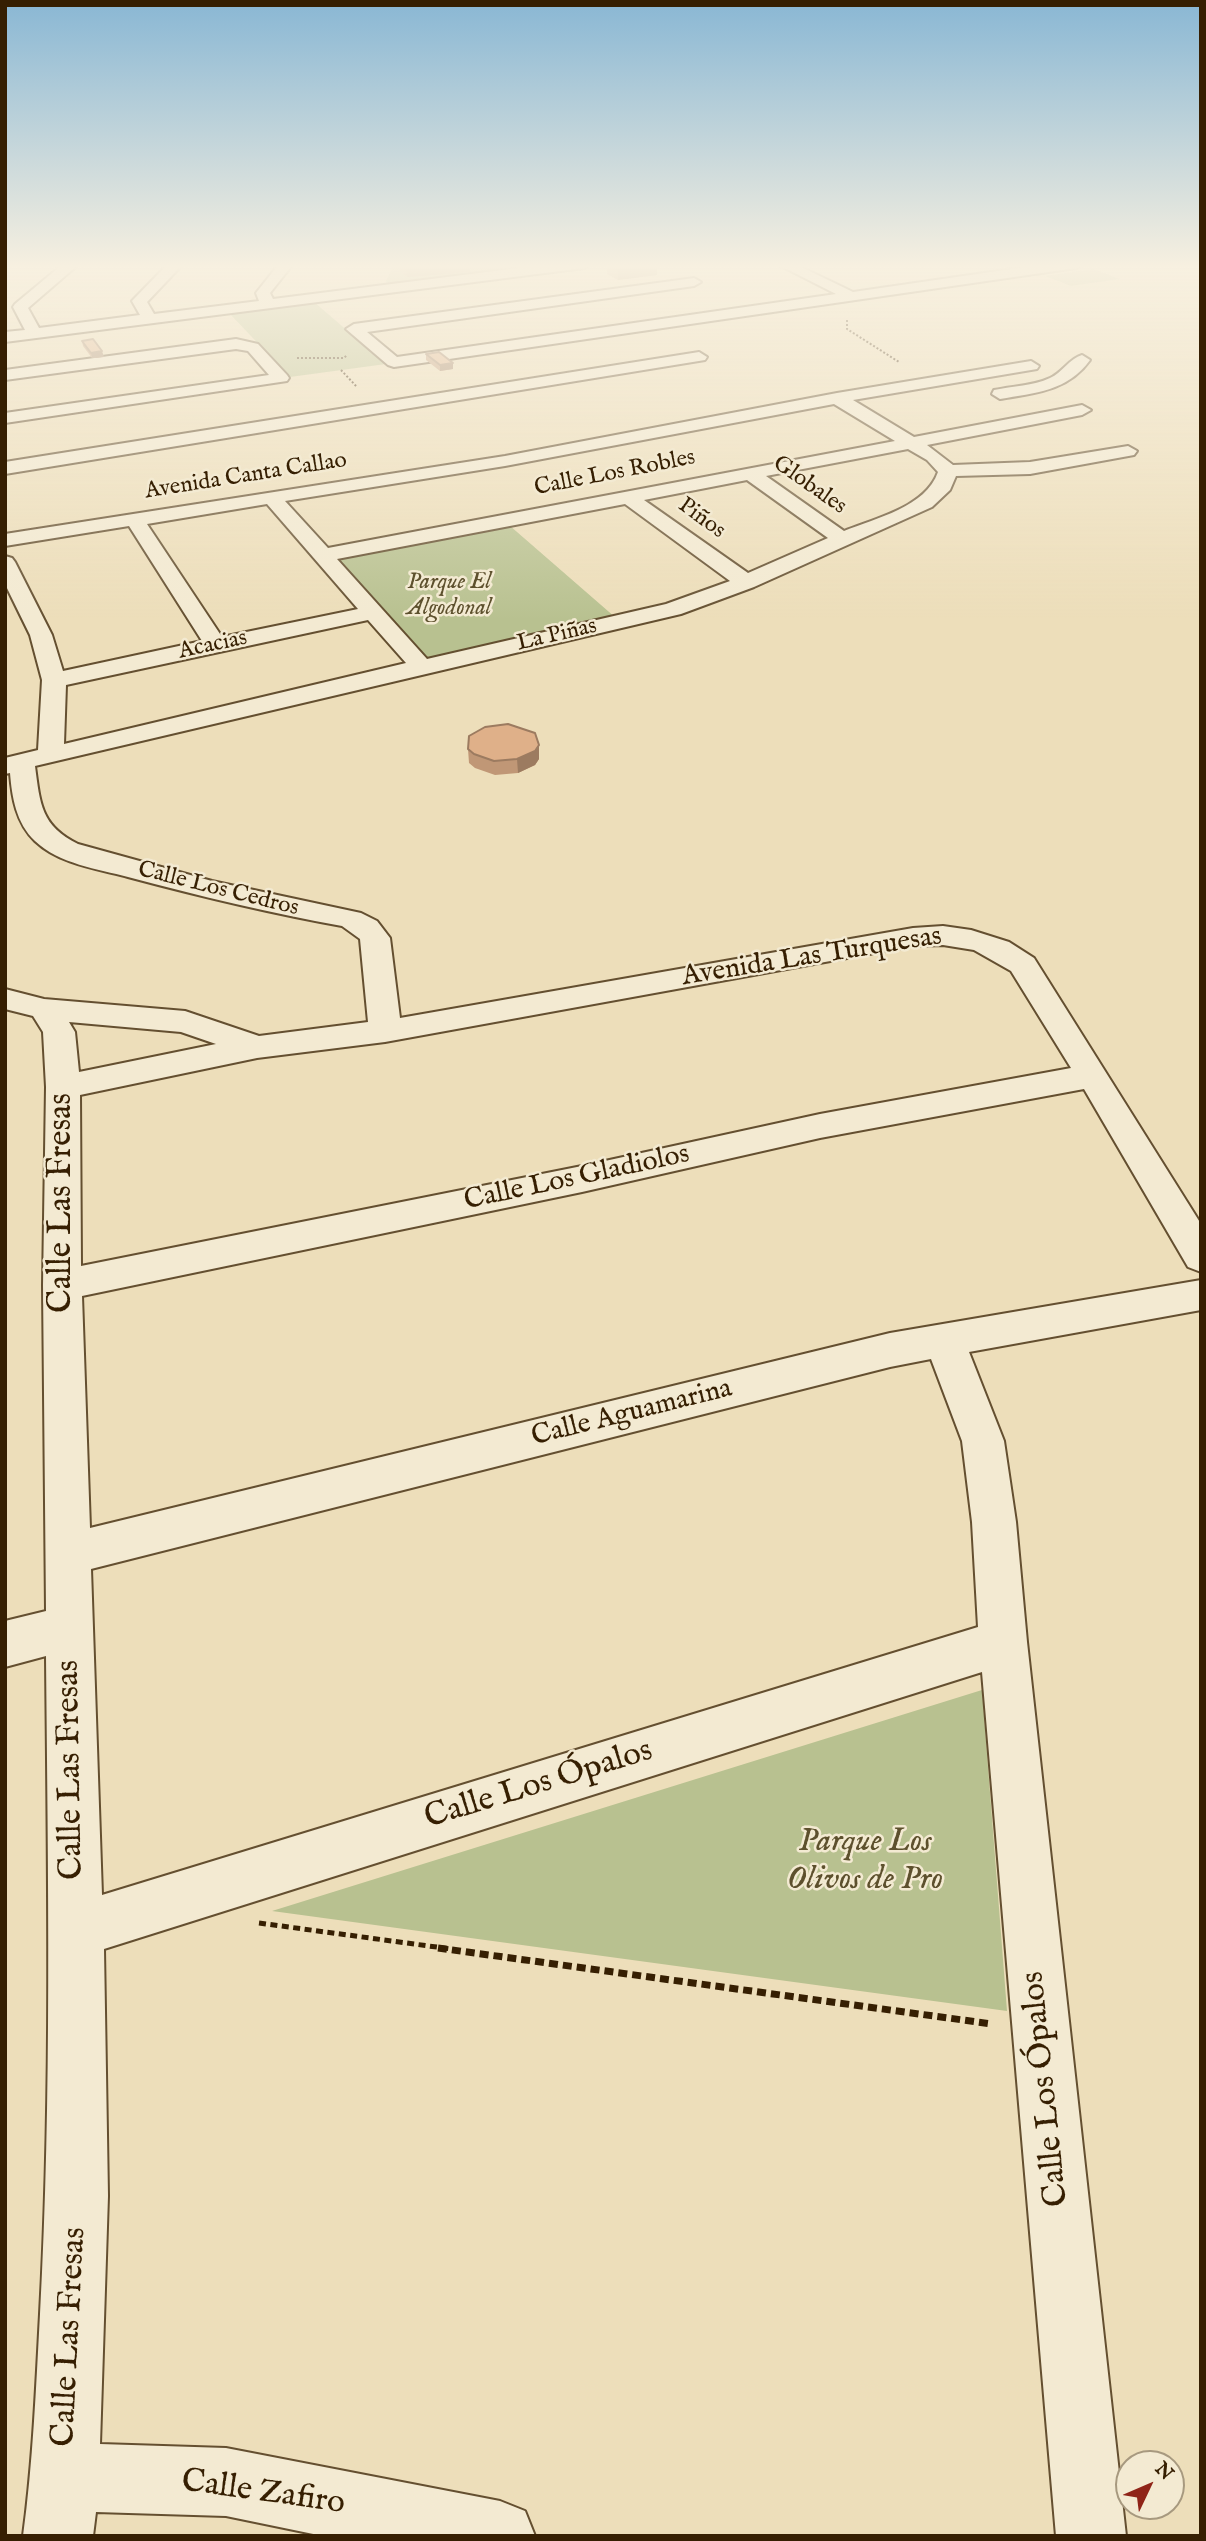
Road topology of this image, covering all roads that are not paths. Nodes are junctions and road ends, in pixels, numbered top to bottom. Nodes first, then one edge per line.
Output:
1 (249, 383) edge
2 (539, 383) edge
3 (929, 383) edge
4 (1058, 383) edge
5 (837, 398) junction
6 (977, 398) dead end
7 (1083, 410) dead end
8 (898, 413) dead end
9 (5, 418) edge
10 (871, 418) junction
11 (910, 442) junction
12 (1128, 451) dead end
13 (5, 468) edge
14 (948, 471) junction
15 (749, 473) junction
16 (628, 497) junction
17 (271, 498) junction
18 (134, 519) junction
19 (841, 538) junction
20 (5, 540) edge
21 (321, 556) junction
22 (5, 562) edge
23 (746, 582) junction
24 (373, 612) junction
25 (216, 645) junction
26 (422, 667) junction
27 (54, 680) junction
28 (51, 753) junction
29 (13, 764) edge
30 (25, 1004) edge
31 (385, 1031) junction
32 (257, 1047) junction
33 (1093, 1076) junction
34 (63, 1087) junction
35 (1201, 1257) edge
36 (62, 1285) junction
37 (1201, 1295) edge
38 (944, 1341) junction
39 (67, 1555) junction
40 (68, 1628) junction
41 (1003, 1642) junction
42 (5, 1644) edge
43 (76, 1930) junction
44 (61, 2506) edge
45 (500, 2536) edge
46 (1091, 2536) edge

1 - 9 street
2 - 13 street, Avenida Canta Callao
3 - 5 street, Avenida Canta Callao
4 - 6 street
5 - 10 street
5 - 17 street, Avenida Canta Callao
7 - 11 street, Calle Los Robles
8 - 10 street
10 - 11 street
11 - 14 street
11 - 15 street, Calle Los Robles
12 - 14 street
14 - 19 street, La Piñas
15 - 16 street, Calle Los Robles
15 - 19 street, Globales
16 - 21 street, Calle Los Robles
16 - 23 street, Piños
17 - 18 street, Avenida Canta Callao
17 - 21 street
18 - 20 street, Avenida Canta Callao
18 - 25 street
19 - 23 street, La Piñas
21 - 24 street
22 - 27 street
23 - 26 street, La Piñas
24 - 25 street, Acacias
24 - 26 street
25 - 27 street, Acacias
26 - 28 street, La Piñas
27 - 28 street
28 - 29 street, La Piñas
29 - 31 street, Calle Los Cedros
30 - 32 street, Avenida Las Turquesas
30 - 34 street, Calle Las Fresas
31 - 32 street, Avenida Las Turquesas
31 - 33 street, Avenida Las Turquesas
32 - 34 street, Avenida Las Turquesas
33 - 35 street, Avenida Las Turquesas
33 - 36 street, Calle Los Gladiolos
34 - 36 street, Calle Las Fresas
36 - 39 street, Calle Las Fresas
37 - 38 street, Calle Aguamarina
38 - 39 street, Calle Aguamarina
38 - 41 street, Calle Los Ópalos
39 - 40 street, Calle Las Fresas
40 - 42 street
40 - 43 street, Calle Las Fresas
41 - 43 street, Calle Los Ópalos
41 - 46 street, Calle Los Ópalos
43 - 44 street, Calle Las Fresas
44 - 45 street, Calle Zafiro

